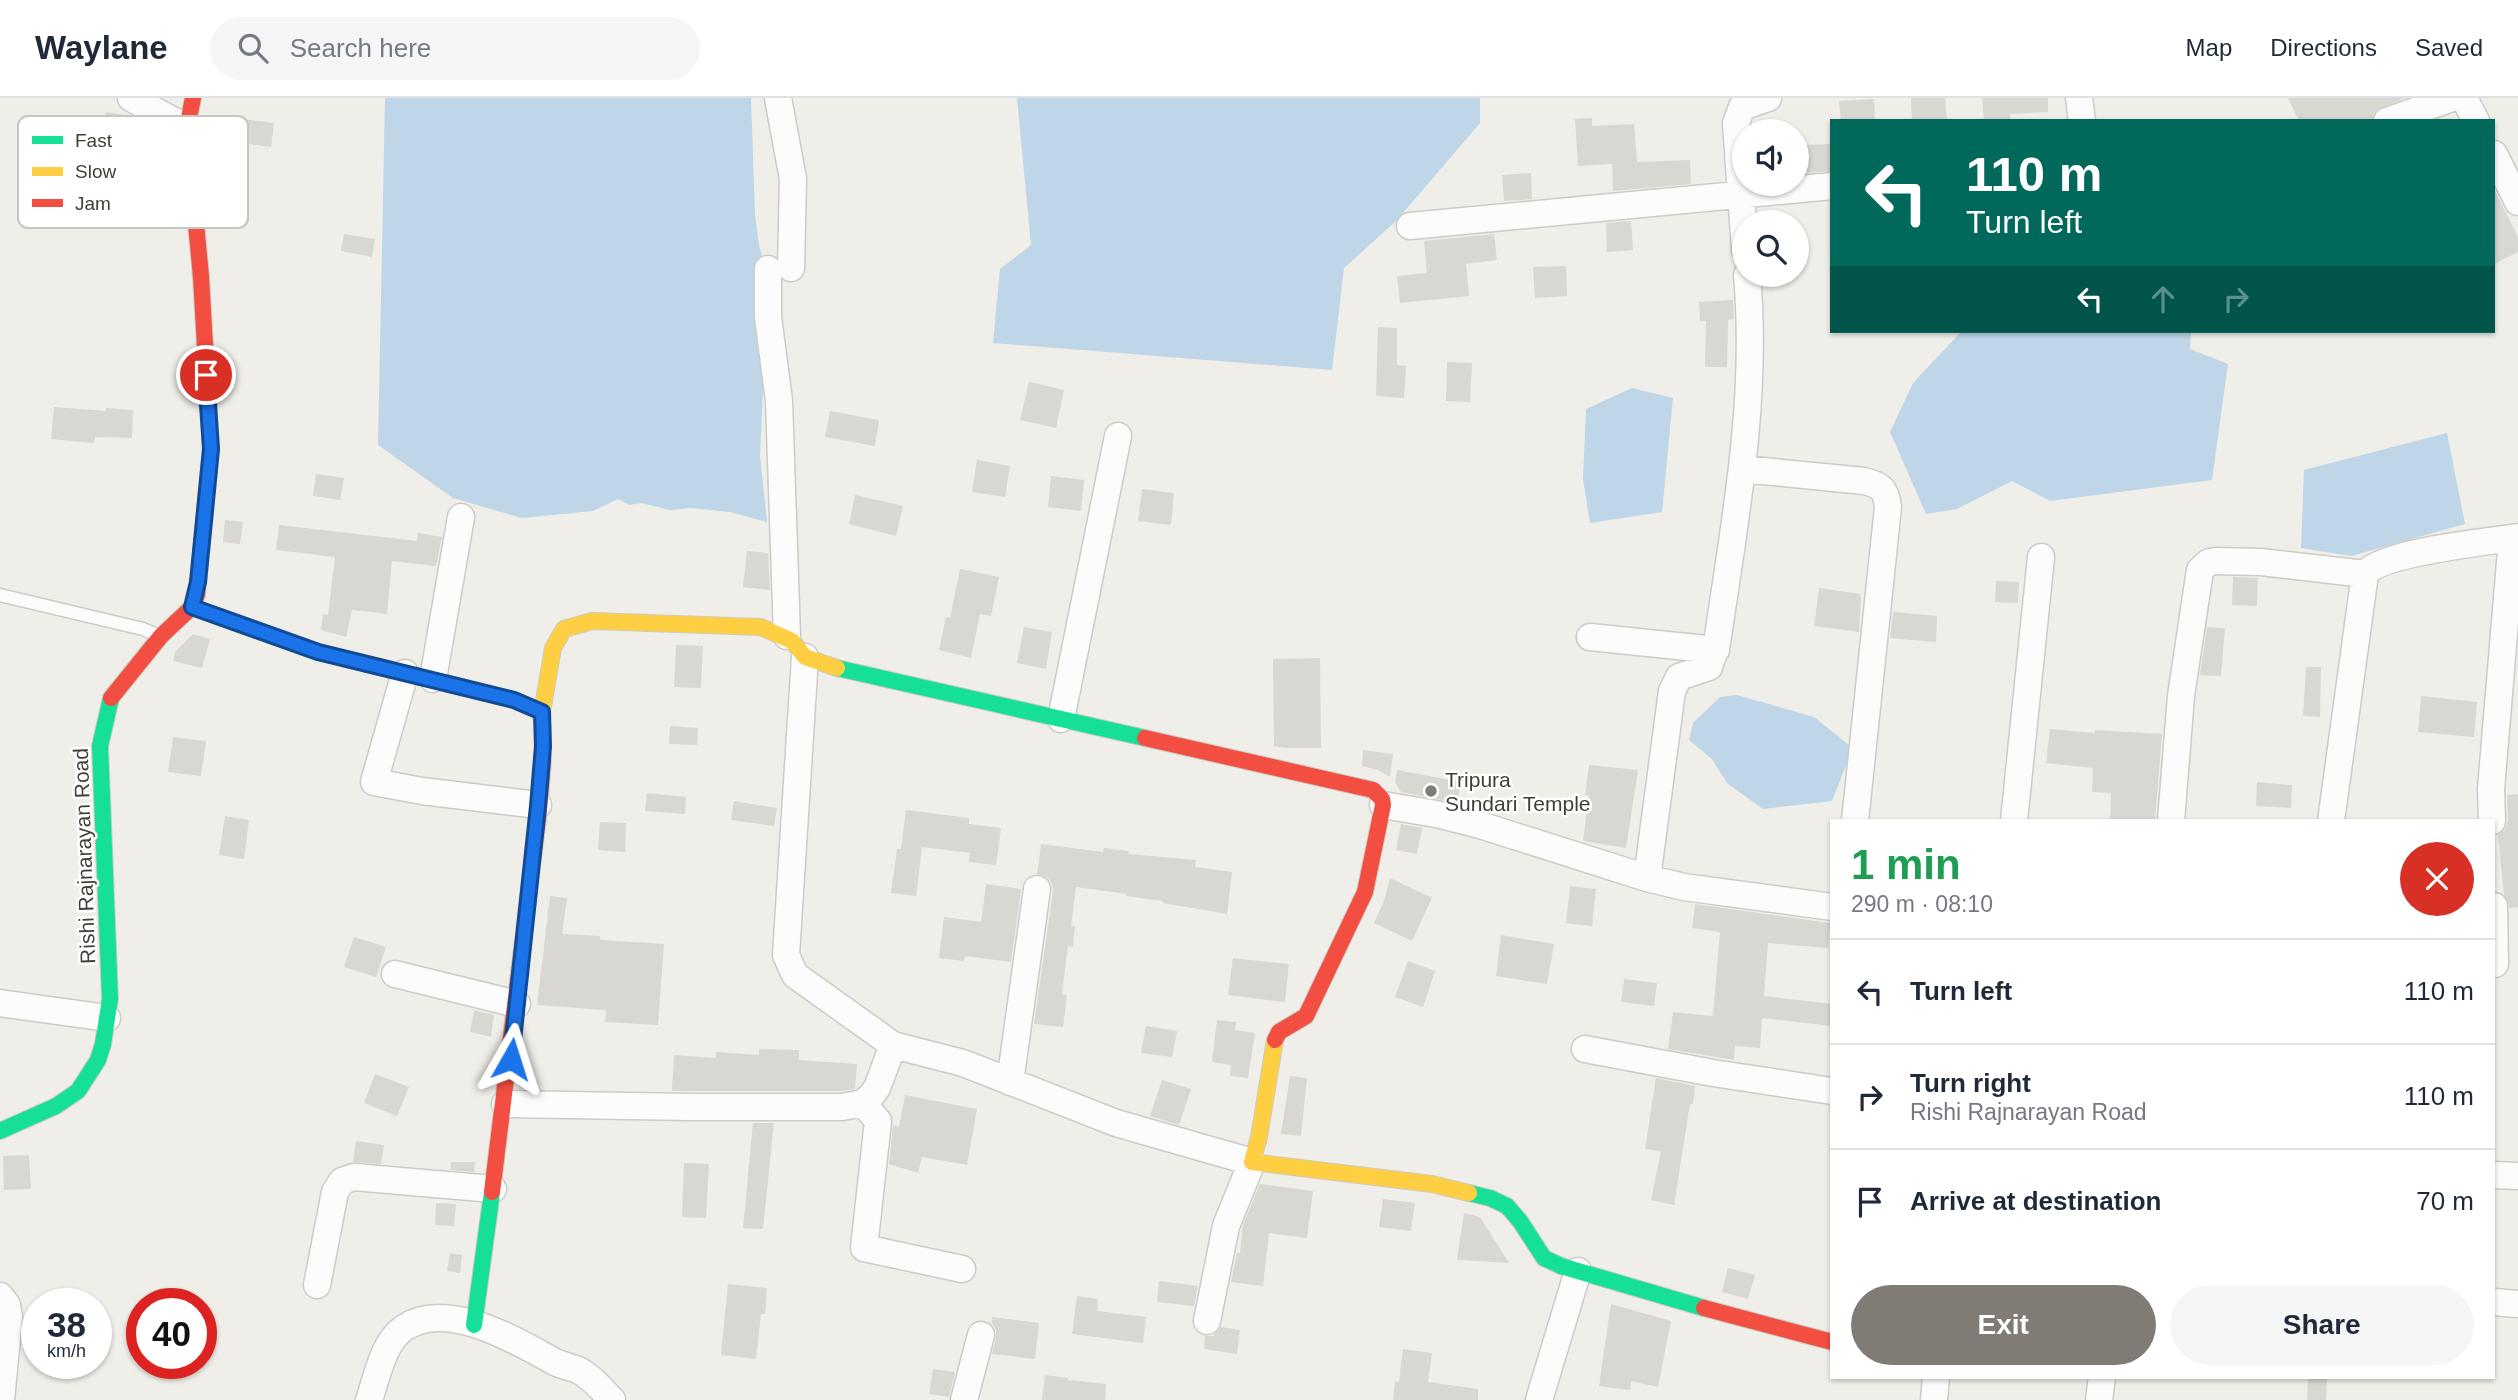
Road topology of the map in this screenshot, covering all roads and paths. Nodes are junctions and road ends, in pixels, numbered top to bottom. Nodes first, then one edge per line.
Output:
1 (131, 98) edge
2 (193, 98) edge
3 (778, 98) edge
4 (1768, 98) edge
5 (2079, 98) edge
6 (2452, 98) edge
7 (2464, 98) edge
8 (165, 116) edge
9 (189, 116) edge
10 (1737, 119) edge
11 (2082, 119) edge
12 (2393, 119) edge
13 (2475, 119) edge
14 (2495, 156) edge
15 (1830, 186) edge
16 (1809, 188) edge
17 (1740, 196) joint
18 (2518, 202) edge
19 (1741, 210) edge
20 (1410, 226) dead end
21 (196, 228) edge
22 (1747, 287) edge
23 (1118, 436) dead end
24 (1743, 469) junction
25 (461, 517) dead end
26 (2515, 538) edge
27 (2041, 557) dead end
28 (2365, 574) junction
29 (0, 595) edge
30 (192, 607) junction
31 (161, 636) junction
32 (787, 636) junction
33 (1590, 637) dead end
34 (1716, 650) junction
35 (805, 657) junction
36 (405, 673) junction
37 (433, 680) junction
38 (542, 712) junction
39 (1061, 719) junction
40 (1383, 805) junction
41 (538, 806) junction
42 (1855, 819) edge
43 (2014, 819) edge
44 (2172, 819) edge
45 (2331, 819) edge
46 (2492, 819) edge
47 (1647, 877) junction
48 (1037, 888) dead end
49 (1830, 907) edge
50 (2495, 913) edge
51 (2502, 963) edge
52 (395, 974) dead end
53 (0, 1003) edge
54 (517, 1004) junction
55 (107, 1018) junction
56 (893, 1045) junction
57 (1585, 1049) dead end
58 (1010, 1082) junction
59 (1830, 1091) edge
60 (863, 1103) junction
61 (505, 1104) junction
62 (0, 1131) edge
63 (1252, 1162) junction
64 (2495, 1175) edge
65 (2518, 1176) edge
66 (493, 1189) junction
67 (962, 1269) dead end
68 (1578, 1271) junction
69 (317, 1285) dead end
70 (0, 1296) edge
71 (2495, 1302) edge
72 (2518, 1304) edge
73 (1207, 1321) dead end
74 (474, 1325) junction
75 (981, 1335) dead end
76 (1830, 1341) edge
77 (1936, 1379) edge
78 (2102, 1379) edge
79 (1, 1400) edge
80 (369, 1400) edge
81 (612, 1400) edge
82 (964, 1400) edge
83 (1539, 1400) edge
84 (1934, 1400) edge
85 (2099, 1400) edge

1 - 8 street
2 - 9 street
3 - 32 street
4 - 10 street
5 - 11 street
6 - 12 street
7 - 13 street
14 - 18 street
15 - 16 street
17 - 19 street
17 - 20 street
21 - 30 street
22 - 24 street
23 - 39 street
24 - 34 street
24 - 42 street
25 - 37 street
26 - 28 street
26 - 46 street
27 - 43 street
28 - 44 street
28 - 45 street
29 - 31 lane
30 - 31 street, Rishi Rajnarayan Road
30 - 36 street
31 - 55 street, Rishi Rajnarayan Road
32 - 35 street
32 - 38 street
33 - 34 street
34 - 47 street
35 - 39 street
35 - 56 street
36 - 37 street
36 - 41 street
37 - 38 street
38 - 41 street
39 - 40 street
40 - 47 street
40 - 63 street
41 - 54 street
47 - 49 street
48 - 58 street
50 - 51 street
52 - 54 street
53 - 55 street
54 - 61 street
55 - 62 street, Rishi Rajnarayan Road
56 - 58 street
56 - 60 street
57 - 59 street
58 - 63 street
60 - 61 street
60 - 67 street
61 - 66 street
63 - 68 street
63 - 73 street
64 - 65 street
66 - 69 street
66 - 74 street
68 - 76 street
68 - 83 street
70 - 79 street
71 - 72 street
74 - 80 street
74 - 81 street
75 - 82 street
77 - 84 street
78 - 85 street

